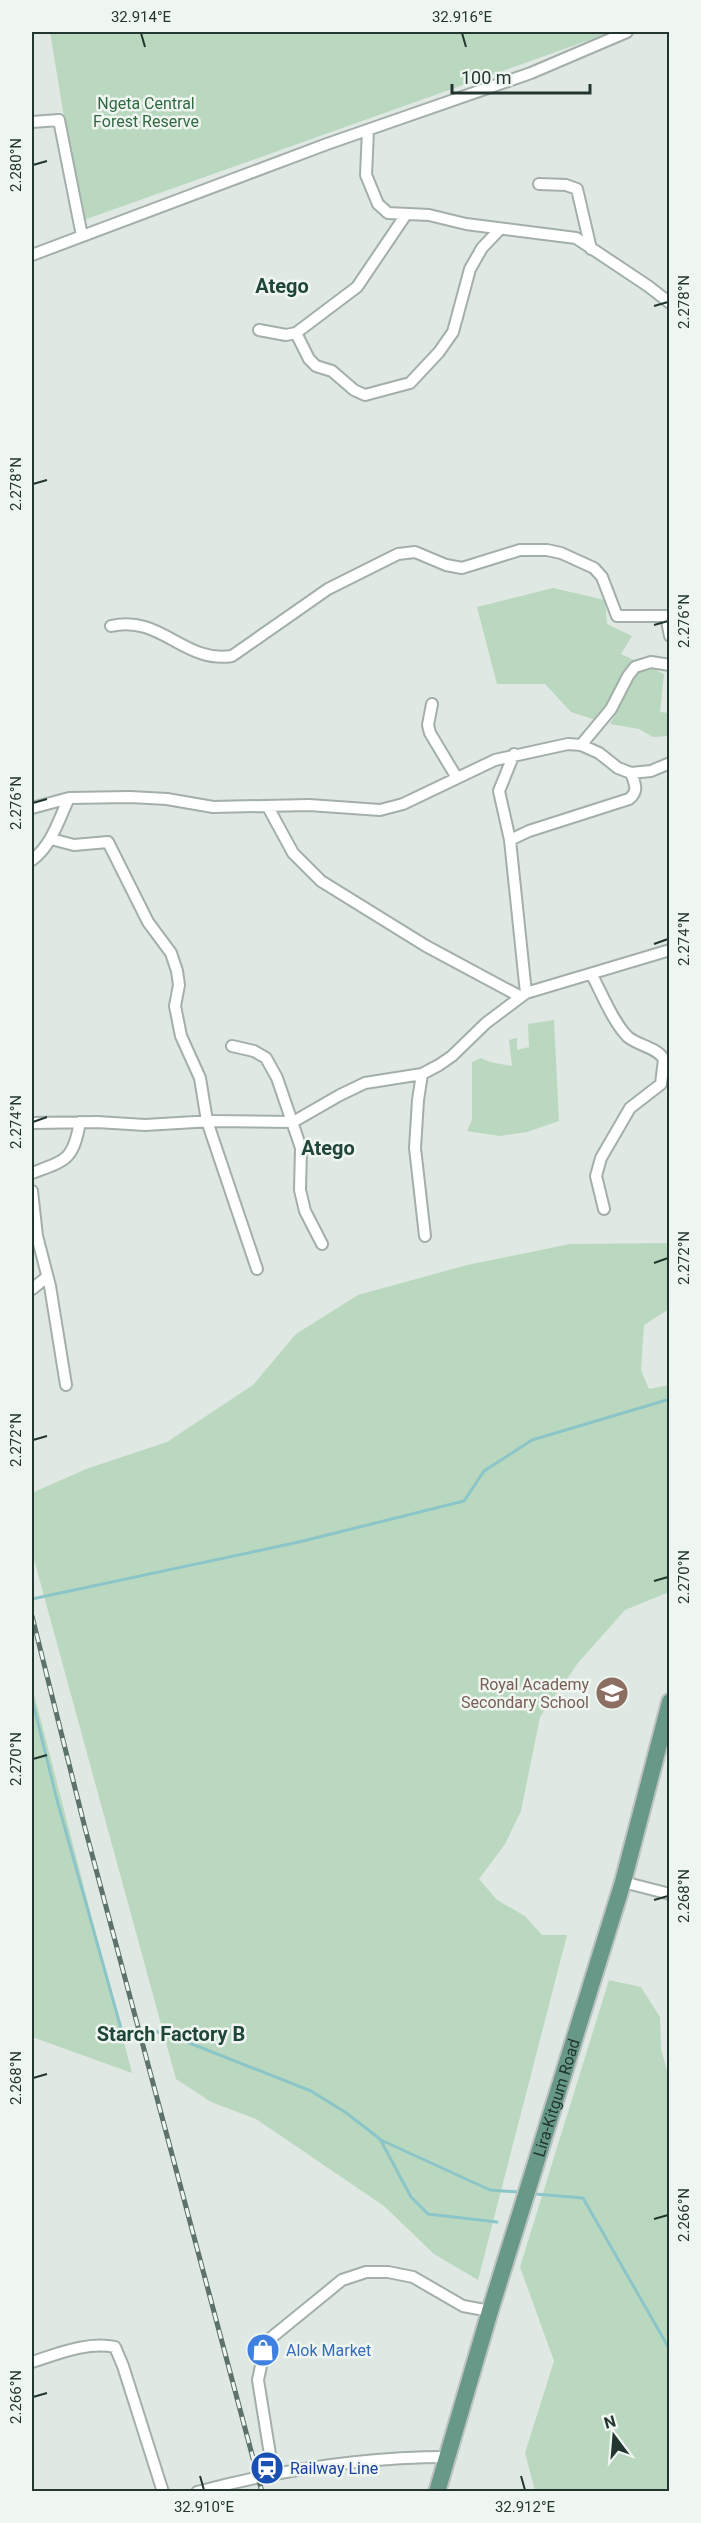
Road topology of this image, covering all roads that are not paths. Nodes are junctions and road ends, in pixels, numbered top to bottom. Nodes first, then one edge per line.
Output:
1 (627, 32) edge
2 (32, 122) edge
3 (368, 130) junction
4 (538, 184) dead end
5 (405, 216) junction
6 (500, 229) junction
7 (82, 236) junction
8 (591, 249) junction
9 (32, 255) edge
10 (669, 303) edge
11 (259, 330) dead end
12 (296, 333) junction
13 (111, 626) dead end
14 (669, 636) edge
15 (669, 665) edge
16 (432, 705) dead end
17 (581, 745) junction
18 (514, 754) junction
19 (669, 763) edge
20 (631, 773) junction
21 (457, 777) junction
22 (69, 798) junction
23 (268, 807) junction
24 (32, 808) edge
25 (51, 839) junction
26 (510, 840) junction
27 (32, 860) edge
28 (669, 950) edge
29 (592, 975) junction
30 (524, 995) junction
31 (232, 1046) dead end
32 (422, 1074) junction
33 (665, 1086) edge
34 (207, 1121) junction
35 (80, 1122) junction
36 (293, 1122) junction
37 (32, 1123) edge
38 (32, 1173) edge
39 (32, 1191) edge
40 (604, 1209) dead end
41 (425, 1236) dead end
42 (322, 1244) dead end
43 (257, 1269) dead end
44 (47, 1277) junction
45 (32, 1289) edge
46 (66, 1385) dead end
47 (669, 1702) edge
48 (623, 1882) junction
49 (669, 1894) edge
50 (490, 2312) junction
51 (32, 2362) edge
52 (447, 2457) junction
53 (273, 2473) junction
54 (163, 2492) edge
55 (197, 2492) edge
56 (437, 2492) edge

1 - 3 street
2 - 7 street
3 - 5 street
3 - 7 street
4 - 8 street
5 - 6 street
5 - 12 street
6 - 8 street
6 - 12 street
7 - 9 street
8 - 10 street
11 - 12 street
13 - 14 street
15 - 17 street
16 - 21 street
17 - 18 street
17 - 20 street
18 - 21 street
18 - 26 street
19 - 20 street
20 - 26 street
21 - 23 street
22 - 23 street
22 - 24 street
22 - 25 street
23 - 30 street
25 - 27 street
25 - 34 street
26 - 30 street
28 - 29 street
29 - 30 street
29 - 33 street
30 - 32 street
31 - 36 street
32 - 36 street
32 - 41 street
33 - 40 street
34 - 35 street
34 - 36 street
34 - 43 street
35 - 37 street
35 - 38 street
36 - 42 street
39 - 44 street
44 - 45 street
44 - 46 street
47 - 48 main road, Lira-Kitgum Road
48 - 49 street
48 - 50 main road, Lira-Kitgum Road
50 - 52 main road, Lira-Kitgum Road
50 - 53 street
51 - 54 street
52 - 53 street
52 - 56 main road, Lira-Kitgum Road
53 - 55 street

